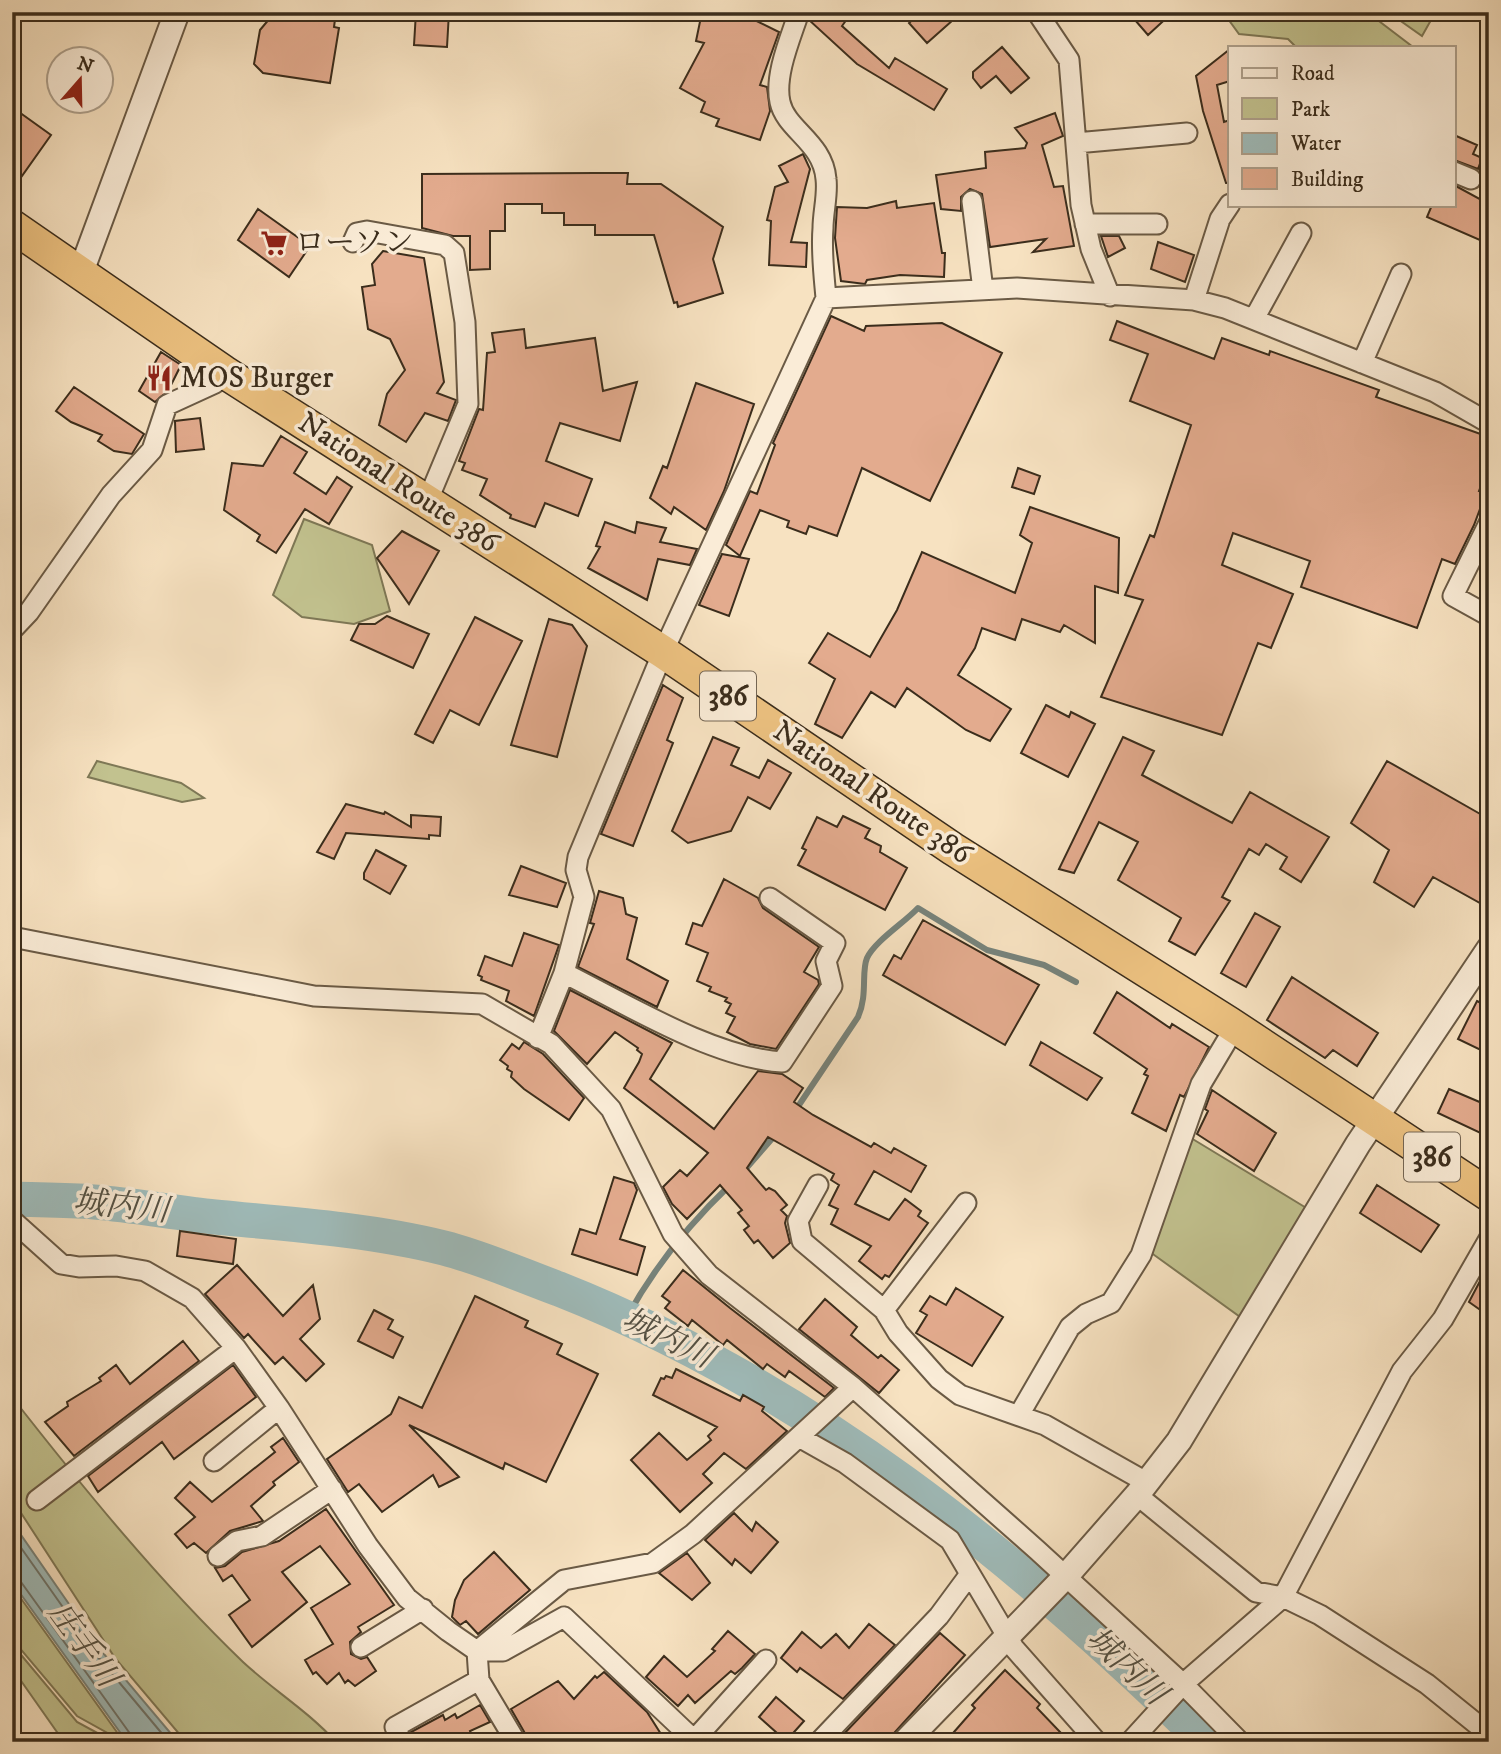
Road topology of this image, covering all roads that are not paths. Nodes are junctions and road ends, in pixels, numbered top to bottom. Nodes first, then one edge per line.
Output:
1 (177, 12) edge
2 (799, 12) edge
3 (1037, 12) edge
4 (1187, 133) dead end
5 (1076, 143) junction
6 (972, 201) dead end
7 (1229, 206) edge
8 (1085, 224) junction
9 (1157, 224) dead end
10 (12, 226) edge
11 (1301, 233) dead end
12 (353, 242) dead end
13 (81, 272) junction
14 (1401, 274) dead end
15 (983, 290) junction
16 (1110, 296) junction
17 (826, 298) junction
18 (1194, 300) junction
19 (1254, 319) junction
20 (1363, 363) junction
21 (224, 372) junction
22 (1489, 423) edge
23 (427, 502) junction
24 (1489, 523) edge
25 (1489, 616) edge
26 (12, 630) edge
27 (663, 652) junction
28 (770, 898) dead end
29 (12, 937) edge
30 (1489, 949) edge
31 (564, 973) junction
32 (1235, 1027) junction
33 (538, 1038) junction
34 (1375, 1120) junction
35 (818, 1185) dead end
36 (1489, 1195) edge
37 (966, 1203) dead end
38 (12, 1220) edge
39 (1489, 1239) edge
40 (884, 1310) junction
41 (236, 1348) junction
42 (853, 1387) junction
43 (279, 1408) junction
44 (1019, 1415) junction
45 (801, 1434) junction
46 (214, 1461) dead end
47 (332, 1489) junction
48 (1142, 1489) junction
49 (37, 1500) dead end
50 (218, 1556) dead end
51 (970, 1574) junction
52 (1066, 1576) junction
53 (1283, 1597) junction
54 (423, 1609) junction
55 (1009, 1636) junction
56 (361, 1647) dead end
57 (477, 1651) junction
58 (766, 1660) dead end
59 (479, 1680) junction
60 (1183, 1684) junction
61 (1489, 1734) edge
62 (695, 1741) edge
63 (402, 1742) edge
64 (516, 1742) edge
65 (819, 1742) edge
66 (905, 1742) edge
67 (1097, 1742) edge
68 (1130, 1742) edge
69 (1240, 1742) edge

1 - 13 street
2 - 17 street
3 - 5 street
4 - 5 street
5 - 8 street
6 - 15 street
7 - 18 street
8 - 9 street
8 - 16 street
10 - 13 highway, National Route 386 / 386
11 - 19 street
12 - 23 street
13 - 21 highway, National Route 386 / 386
14 - 20 street
15 - 16 street
15 - 17 street
16 - 18 street
17 - 27 street
18 - 19 street
19 - 20 street
20 - 22 street
21 - 23 highway, National Route 386 / 386
21 - 26 street
23 - 27 highway, National Route 386 / 386
24 - 25 street
27 - 31 street
27 - 32 highway, National Route 386 / 386
28 - 31 street
29 - 33 street
30 - 34 street
31 - 33 street
32 - 34 highway, National Route 386 / 386
32 - 44 street
33 - 42 street
34 - 36 highway, National Route 386 / 386
34 - 48 street
35 - 40 street
37 - 40 street
38 - 41 street
39 - 53 street
40 - 44 street
41 - 43 street
41 - 49 street
42 - 45 street
42 - 52 street
43 - 46 street
43 - 47 street
44 - 48 street
45 - 51 street
45 - 57 street
47 - 50 street
47 - 54 street
48 - 52 street
48 - 53 street
51 - 55 street
51 - 65 street
52 - 55 street
52 - 60 street
53 - 60 street
53 - 61 street
54 - 56 street
54 - 57 street
55 - 66 street
55 - 67 street
57 - 59 street
57 - 62 street
58 - 62 street
59 - 63 street
59 - 64 street
60 - 68 street
60 - 69 street

